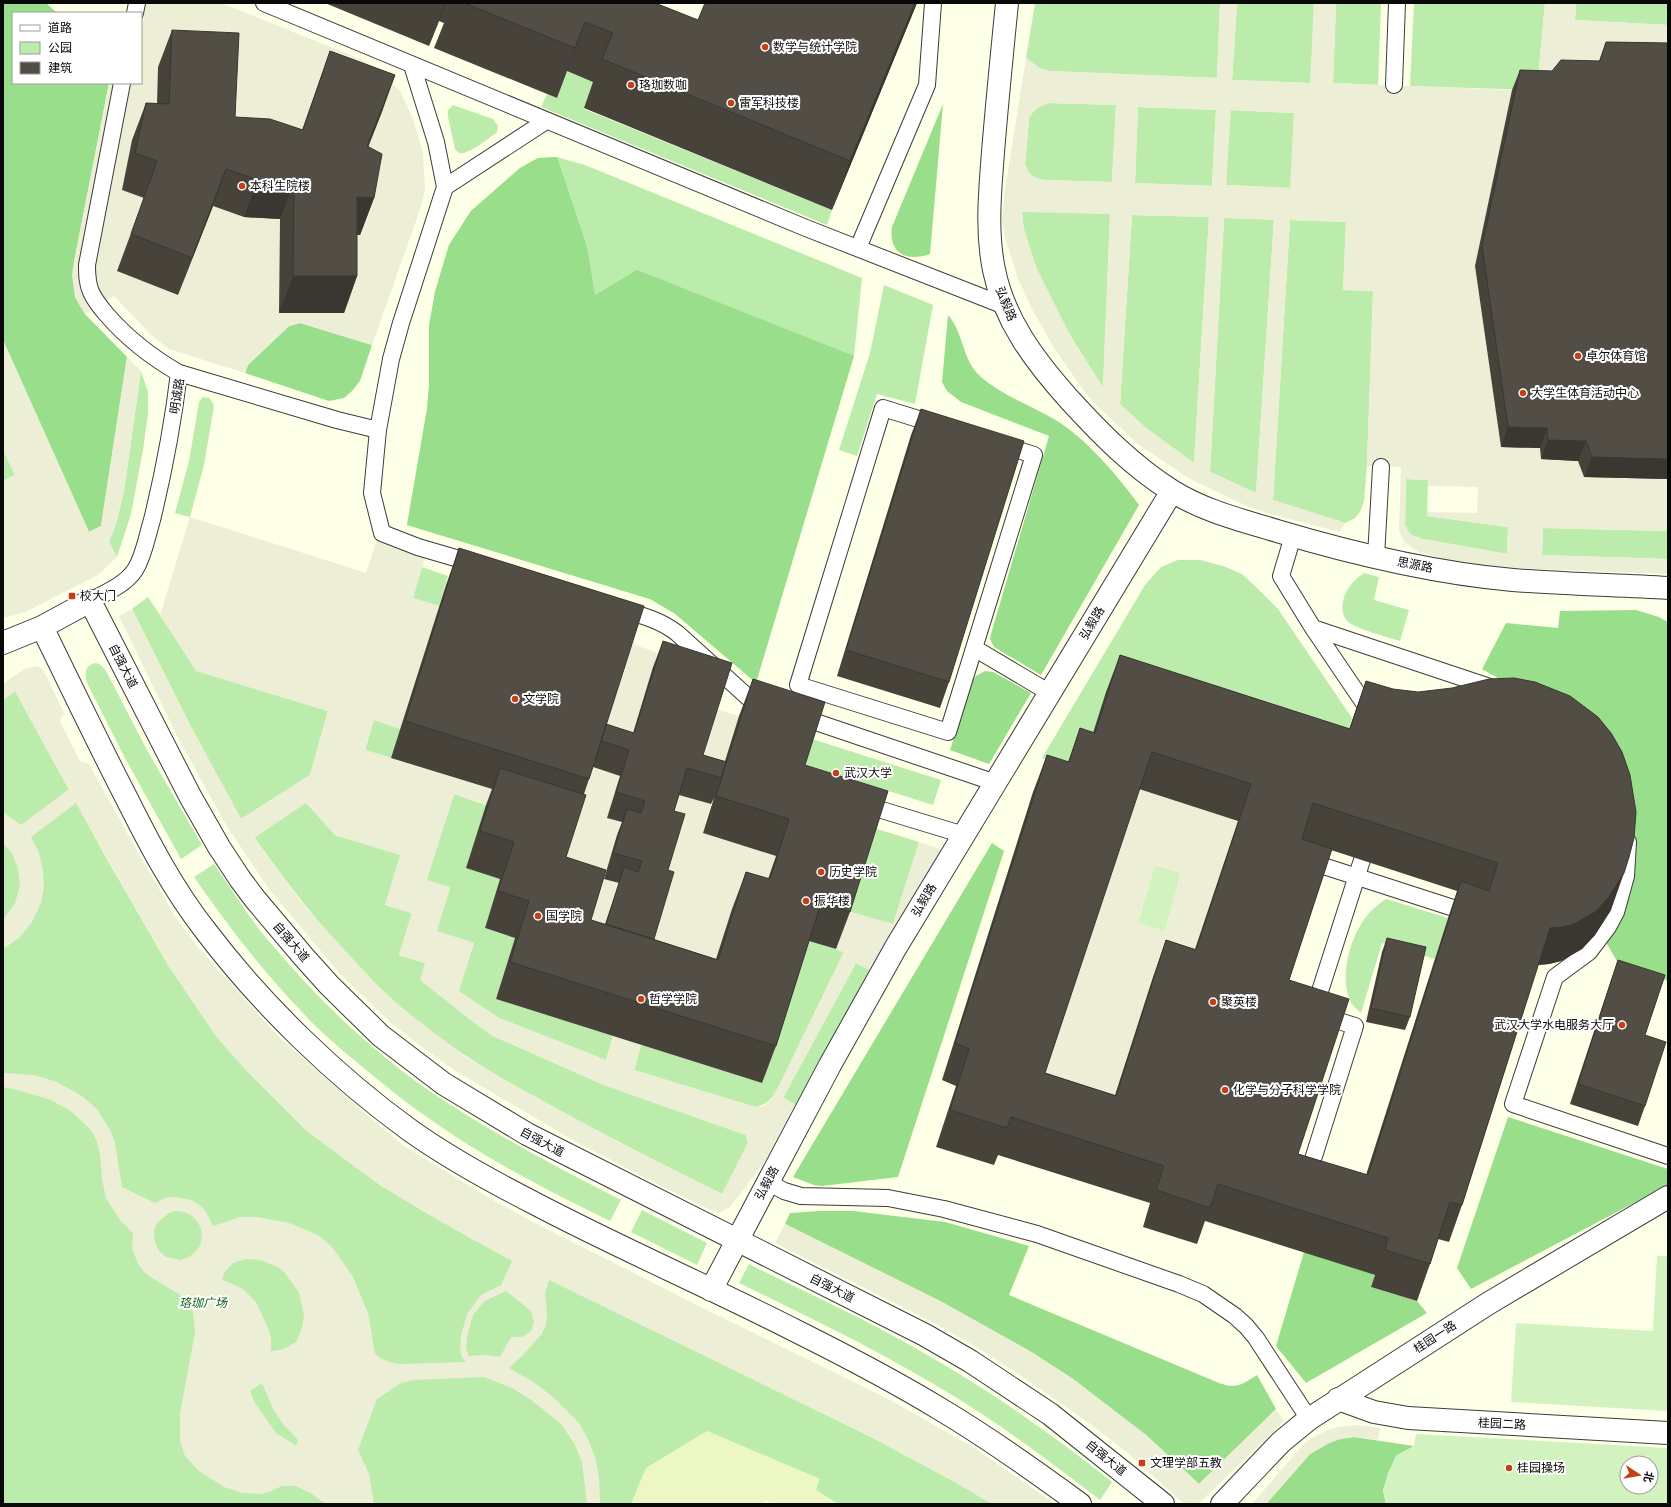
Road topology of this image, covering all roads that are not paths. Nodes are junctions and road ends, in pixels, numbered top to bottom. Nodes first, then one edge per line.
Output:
1 (264, 3) edge
2 (933, 3) edge
3 (1007, 3) edge
4 (1397, 3) edge
5 (412, 65) junction
6 (122, 84) edge
7 (1394, 85) dead end
8 (546, 121) junction
9 (445, 187) junction
10 (858, 248) junction
11 (1005, 306) junction
12 (179, 373) junction
13 (378, 430) junction
14 (1381, 467) dead end
15 (1172, 491) junction
16 (1293, 536) junction
17 (1376, 557) junction
18 (494, 570) edge
19 (1668, 588) edge
20 (90, 601) junction
21 (607, 605) edge
22 (42, 627) junction
23 (1313, 628) junction
24 (3, 643) edge
25 (974, 648) junction
26 (1050, 693) junction
27 (1510, 695) edge
28 (1380, 726) edge
29 (996, 783) junction
30 (850, 800) edge
31 (1627, 828) edge
32 (964, 835) junction
33 (1362, 860) edge
34 (1311, 862) edge
35 (1356, 877) junction
36 (1479, 916) edge
37 (1668, 1156) edge
38 (1308, 1175) edge
39 (768, 1182) junction
40 (1668, 1197) edge
41 (736, 1240) junction
42 (711, 1290) junction
43 (1338, 1399) junction
44 (1309, 1418) junction
45 (1668, 1433) edge
46 (1080, 1504) edge
47 (1163, 1504) edge
48 (1222, 1504) edge

1 - 5 lane
2 - 10 lane
3 - 11 street, 弘毅路
4 - 7 lane
5 - 8 lane
5 - 9 lane
6 - 12 lane
8 - 9 lane
8 - 10 lane
9 - 13 lane
10 - 11 lane
11 - 15 street, 弘毅路
12 - 13 lane, 明诚路
12 - 20 lane, 明诚路
13 - 18 lane
14 - 17 lane
15 - 16 street, 思源路
15 - 26 street, 弘毅路
16 - 17 street, 思源路
16 - 23 lane
17 - 19 street, 思源路
20 - 22 street
20 - 41 street, 自强大道
21 - 29 lane
22 - 24 street
22 - 42 street
23 - 27 lane
23 - 28 lane
25 - 25 lane
25 - 26 lane
26 - 29 street, 弘毅路
29 - 32 street, 弘毅路
30 - 32 lane
31 - 37 lane
32 - 39 street, 弘毅路
33 - 35 lane
34 - 35 lane
35 - 36 lane
35 - 38 lane
39 - 41 street, 弘毅路
39 - 44 lane
40 - 43 street, 桂园一路
41 - 42 street, 弘毅路
41 - 47 street, 自强大道
42 - 46 street
43 - 44 street, 桂园一路
43 - 45 street, 桂园二路
44 - 48 street, 桂园一路

